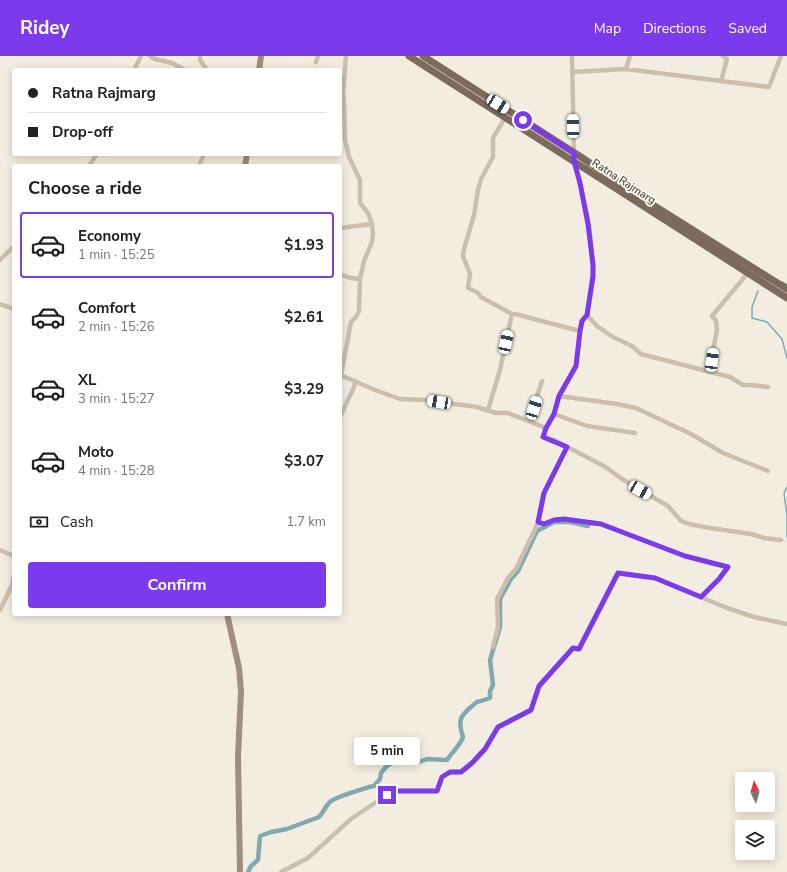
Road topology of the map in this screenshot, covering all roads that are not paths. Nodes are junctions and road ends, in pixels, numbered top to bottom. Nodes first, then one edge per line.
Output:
1 (141, 56) edge
2 (150, 56) edge
3 (200, 56) edge
4 (261, 56) edge
5 (318, 56) edge
6 (346, 56) edge
7 (410, 56) edge
8 (422, 56) edge
9 (572, 56) edge
10 (630, 56) edge
11 (723, 56) edge
12 (781, 56) edge
13 (316, 62) dead end
14 (135, 68) edge
15 (181, 68) edge
16 (205, 68) edge
17 (259, 68) edge
18 (626, 69) junction
19 (572, 72) junction
20 (720, 81) junction
21 (505, 118) junction
22 (342, 140) edge
23 (574, 153) junction
24 (574, 161) junction
25 (372, 224) junction
26 (342, 228) edge
27 (12, 248) edge
28 (0, 260) edge
29 (747, 274) junction
30 (342, 275) edge
31 (360, 279) junction
32 (787, 289) edge
33 (787, 298) edge
34 (0, 304) edge
35 (12, 308) edge
36 (512, 314) junction
37 (587, 315) junction
38 (580, 331) junction
39 (342, 366) edge
40 (709, 371) junction
41 (342, 376) edge
42 (355, 381) junction
43 (542, 381) dead end
44 (768, 387) dead end
45 (559, 396) junction
46 (488, 410) junction
47 (342, 412) edge
48 (554, 414) junction
49 (529, 421) junction
50 (546, 428) junction
51 (635, 433) dead end
52 (567, 447) junction
53 (768, 471) dead end
54 (538, 522) junction
55 (781, 540) dead end
56 (0, 550) edge
57 (12, 555) edge
58 (12, 585) edge
59 (701, 597) junction
60 (0, 610) edge
61 (227, 616) edge
62 (787, 624) edge
63 (493, 647) dead end
64 (240, 872) edge
65 (281, 872) edge

1 - 14 street
2 - 15 street
3 - 16 street
4 - 17 street
5 - 13 street
6 - 22 street
7 - 21 main road, Ratna Rajmarg
8 - 23 main road, Ratna Rajmarg
9 - 19 street
10 - 18 street
11 - 20 street
12 - 20 street
18 - 19 street
18 - 20 street
19 - 23 street
21 - 24 main road, Ratna Rajmarg
21 - 36 street
22 - 25 street
23 - 24 street
23 - 32 main road, Ratna Rajmarg
24 - 29 main road, Ratna Rajmarg
24 - 37 street
25 - 26 street
25 - 31 street
27 - 28 street
29 - 33 main road, Ratna Rajmarg
29 - 40 street
30 - 31 street
31 - 39 street
34 - 35 street
36 - 38 street
36 - 46 street
37 - 38 street
37 - 40 street
38 - 45 street
40 - 44 street
41 - 42 street
42 - 46 street
42 - 47 street
43 - 49 street
45 - 48 street
45 - 53 street
46 - 49 street
48 - 50 street
48 - 51 street
49 - 50 street
50 - 52 street
52 - 54 street
52 - 55 street
54 - 59 street
54 - 63 street
56 - 57 street
58 - 60 street
59 - 62 street
59 - 65 street
61 - 64 street

